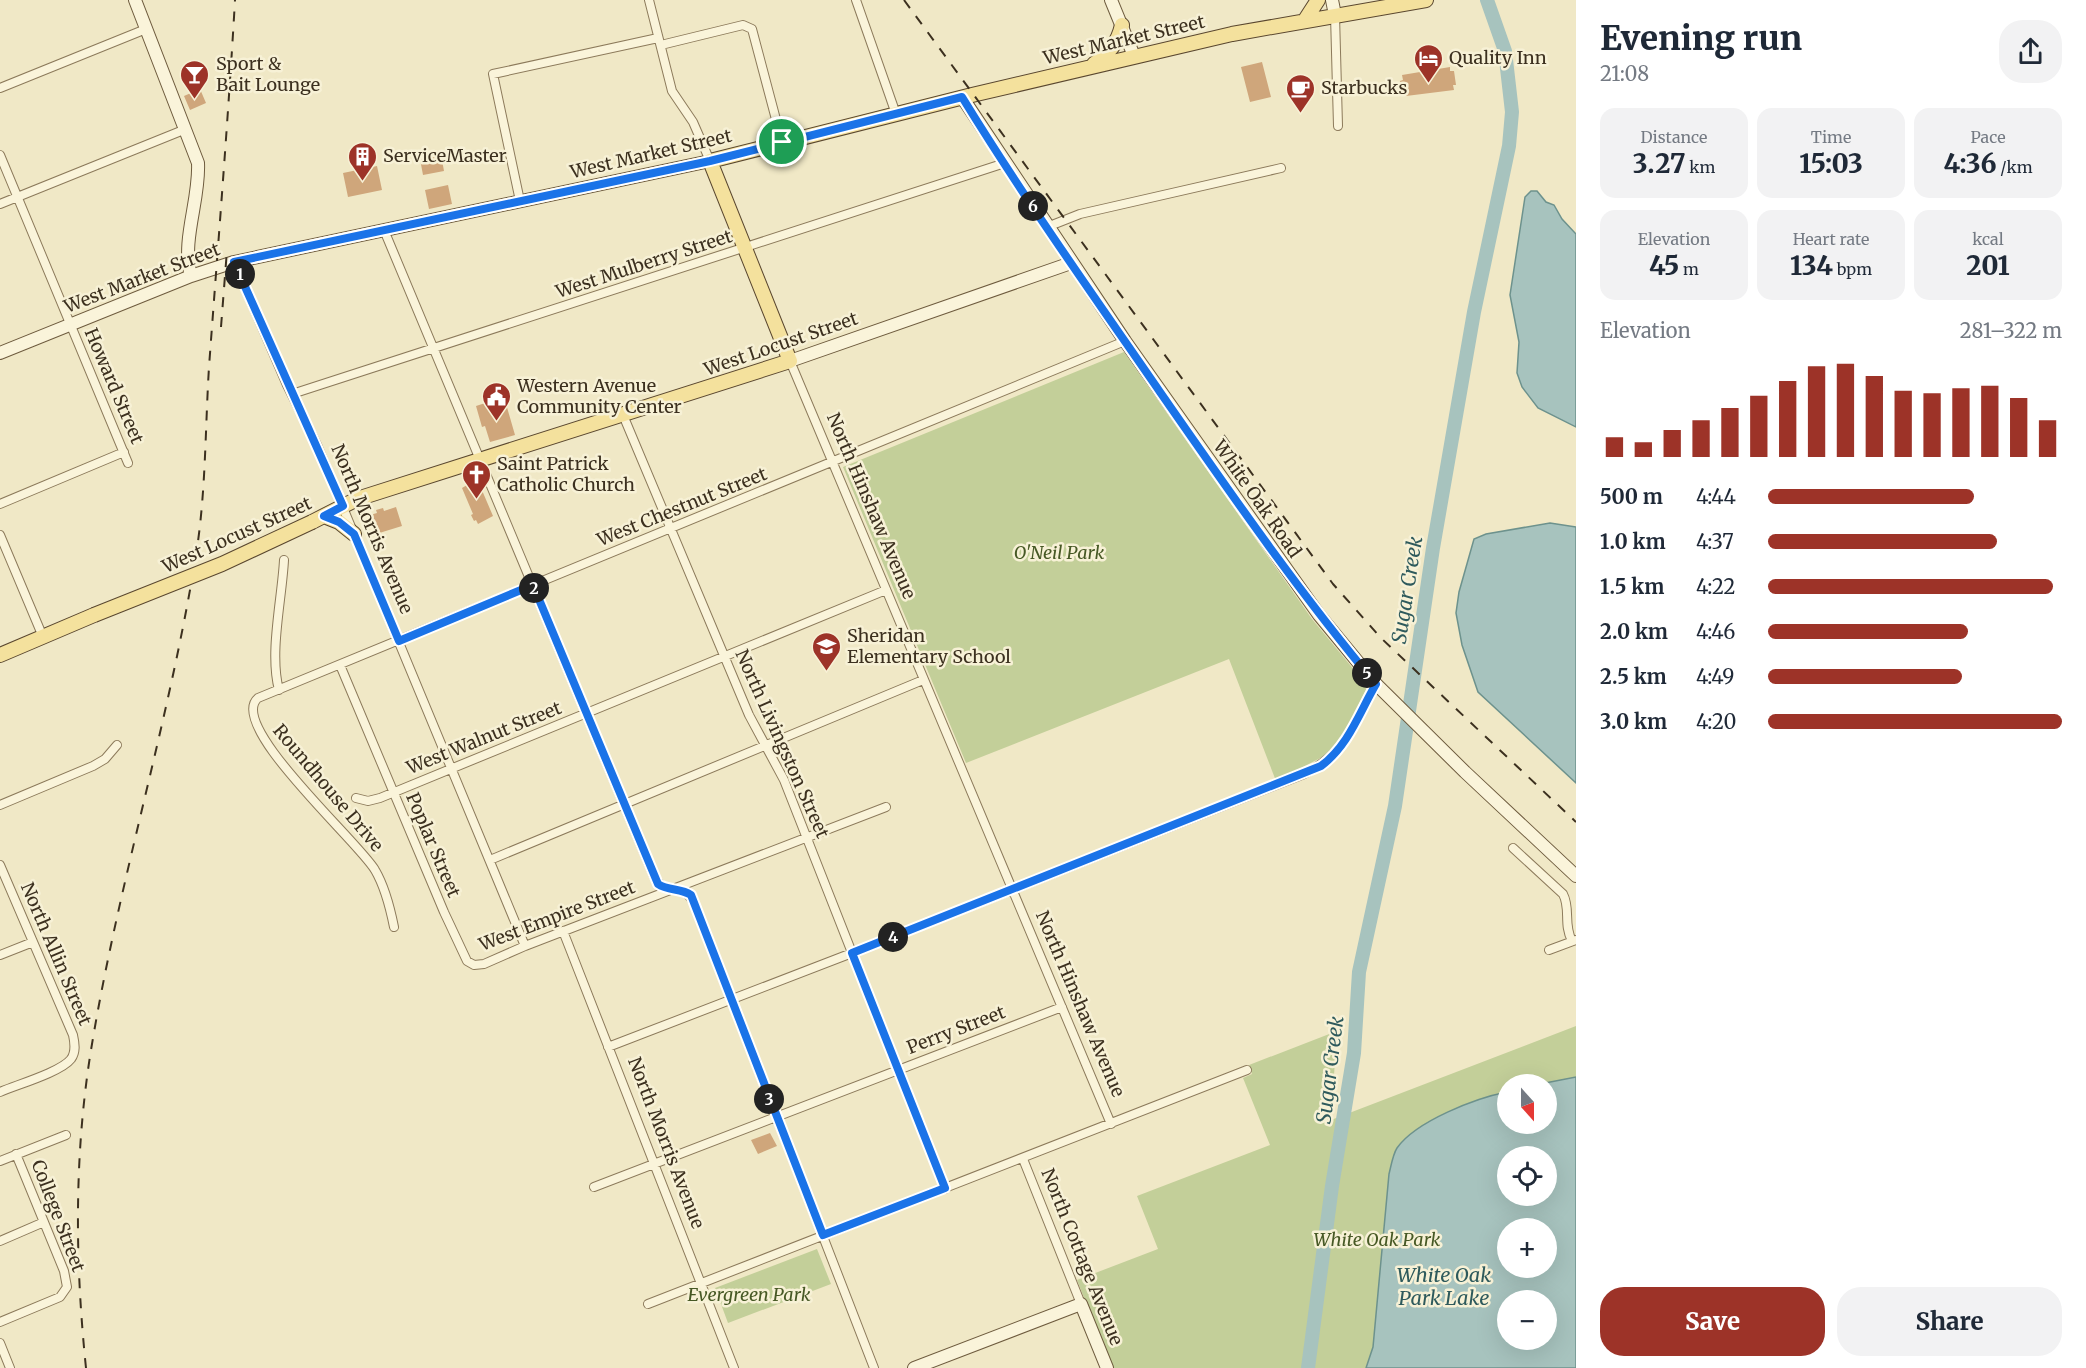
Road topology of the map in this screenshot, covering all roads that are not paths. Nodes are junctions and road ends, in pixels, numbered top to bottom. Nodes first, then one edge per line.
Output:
1 (135, 0) edge
2 (649, 0) edge
3 (856, 0) edge
4 (1111, 0) edge
5 (1318, 0) edge
6 (1332, 0) edge
7 (1426, 0) edge
8 (1335, 15) junction
9 (1305, 20) junction
10 (1122, 25) junction
11 (146, 28) junction
12 (660, 42) junction
13 (1134, 56) junction
14 (1091, 66) junction
15 (0, 88) edge
16 (962, 97) junction
17 (896, 114) junction
18 (1338, 126) dead end
19 (186, 129) junction
20 (782, 142) junction
21 (0, 155) edge
22 (710, 161) junction
23 (1005, 163) junction
24 (1281, 168) dead end
25 (17, 197) junction
26 (520, 201) junction
27 (0, 204) edge
28 (1047, 227) junction
29 (384, 230) junction
30 (746, 249) junction
31 (234, 262) junction
32 (1071, 263) junction
33 (191, 276) junction
34 (70, 325) junction
35 (1125, 341) junction
36 (434, 349) junction
37 (0, 354) edge
38 (790, 361) junction
39 (292, 394) junction
40 (623, 415) junction
41 (124, 452) junction
42 (481, 460) junction
43 (128, 463) dead end
44 (834, 463) junction
45 (0, 504) edge
46 (343, 506) junction
47 (318, 519) junction
48 (671, 529) junction
49 (354, 534) junction
50 (0, 535) edge
51 (284, 560) dead end
52 (533, 585) junction
53 (886, 590) junction
54 (43, 637) junction
55 (399, 641) junction
56 (0, 655) edge
57 (724, 657) junction
58 (340, 665) junction
59 (923, 681) junction
60 (1376, 684) junction
61 (279, 690) junction
62 (254, 704) joint
63 (587, 714) junction
64 (117, 745) dead end
65 (765, 745) junction
66 (452, 769) junction
67 (393, 793) junction
68 (356, 798) dead end
69 (625, 803) junction
70 (0, 805) edge
71 (886, 807) dead end
72 (807, 837) junction
73 (1513, 848) dead end
74 (490, 860) junction
75 (0, 865) edge
76 (1576, 876) edge
77 (674, 889) junction
78 (1011, 891) junction
79 (394, 927) dead end
80 (563, 932) junction
81 (1574, 940) edge
82 (33, 942) junction
83 (525, 946) junction
84 (1549, 950) dead end
85 (852, 953) junction
86 (0, 955) edge
87 (475, 965) joint
88 (731, 999) junction
89 (1062, 1007) junction
90 (608, 1047) junction
91 (1247, 1070) dead end
92 (898, 1071) junction
93 (0, 1092) edge
94 (777, 1118) junction
95 (1111, 1124) junction
96 (66, 1135) dead end
97 (16, 1154) junction
98 (1023, 1159) junction
99 (0, 1161) edge
100 (654, 1164) junction
101 (594, 1187) dead end
102 (945, 1188) junction
103 (44, 1222) junction
104 (823, 1235) junction
105 (0, 1240) edge
106 (700, 1281) junction
107 (648, 1304) dead end
108 (1081, 1304) junction
109 (0, 1322) edge
110 (0, 1343) edge
111 (10, 1368) edge
112 (734, 1368) edge
113 (874, 1368) edge
114 (914, 1368) edge
115 (1107, 1368) edge

1 - 11 street
2 - 12 street, North Hinshaw Avenue
3 - 17 street
4 - 10 street
5 - 9 main road
6 - 8 street
7 - 8 main road, West Market Street
8 - 9 main road, West Market Street
8 - 18 street
9 - 13 main road, West Market Street
10 - 13 street
10 - 14 main road
11 - 15 street
11 - 19 street
12 - 20 street
12 - 22 street, North Hinshaw Avenue
12 - 26 street
13 - 14 main road, West Market Street
14 - 16 main road, West Market Street
16 - 17 main road, West Market Street
16 - 23 street, White Oak Road
17 - 20 main road, West Market Street
19 - 25 street
19 - 33 street
20 - 22 main road, West Market Street
21 - 25 street, Howard Street
22 - 26 street, West Market Street
22 - 30 main road, North Hinshaw Avenue
23 - 28 street, White Oak Road
23 - 30 street, West Mulberry Street
24 - 28 street
25 - 27 street
25 - 34 street, Howard Street
26 - 29 street, West Market Street
28 - 32 street, White Oak Road
29 - 31 street, West Market Street
29 - 36 street
30 - 36 street, West Mulberry Street
30 - 38 main road, North Hinshaw Avenue
31 - 33 street, West Market Street
31 - 39 street, North Morris Avenue
32 - 35 street, White Oak Road
32 - 38 street, West Locust Street
33 - 34 street, West Market Street
34 - 37 street, West Market Street
34 - 41 street, Howard Street
35 - 44 street, West Chestnut Street
35 - 60 street, White Oak Road
36 - 39 street, West Mulberry Street
36 - 42 street
38 - 40 main road, West Locust Street
38 - 44 street, North Hinshaw Avenue
39 - 46 street, North Morris Avenue
40 - 42 main road, West Locust Street
40 - 48 street, North Livingston Street
41 - 43 street, Howard Street
41 - 45 street
42 - 46 main road, West Locust Street
42 - 52 street
44 - 48 street, West Chestnut Street
44 - 53 street, North Hinshaw Avenue
46 - 47 main road, West Locust Street
46 - 49 street, North Morris Avenue
47 - 49 main road
47 - 54 main road, West Locust Street, bridge
48 - 52 street, West Chestnut Street
48 - 57 street, North Livingston Street
49 - 55 street, North Morris Avenue
50 - 54 street
51 - 61 street
52 - 55 street, West Chestnut Street
52 - 63 street
53 - 57 street, West Walnut Street
53 - 59 street, North Hinshaw Avenue
54 - 56 main road, West Locust Street
55 - 58 street, West Chestnut Street
55 - 66 street, North Morris Avenue
57 - 63 street, West Walnut Street
57 - 65 street, North Livingston Street
58 - 61 street, West Chestnut Street
58 - 67 street, Poplar Street
59 - 65 street
59 - 78 street, North Hinshaw Avenue
60 - 76 street, White Oak Road
60 - 78 street
61 - 62 street, West Chestnut Street
62 - 79 street, Roundhouse Drive
63 - 66 street, West Walnut Street
63 - 69 street
64 - 70 street
65 - 69 street
65 - 72 street, North Livingston Street
66 - 67 street, West Walnut Street
66 - 74 street, North Morris Avenue
67 - 68 street, West Walnut Street
67 - 87 street, Poplar Street
69 - 74 street
69 - 77 street
71 - 72 street, West Empire Street
72 - 77 street, West Empire Street
72 - 85 street, North Livingston Street
73 - 81 street
74 - 83 street, North Morris Avenue
75 - 82 street, North Allin Street
77 - 80 street, West Empire Street
77 - 88 street
78 - 85 street
78 - 89 street, North Hinshaw Avenue
80 - 83 street, West Empire Street
80 - 90 street, North Morris Avenue
81 - 84 street
82 - 86 street
82 - 93 street, North Allin Street
83 - 87 street, West Empire Street
85 - 88 street
85 - 92 street, North Livingston Street
88 - 90 street
88 - 94 street
89 - 92 street, Perry Street
89 - 95 street, North Hinshaw Avenue
90 - 100 street, North Morris Avenue
91 - 95 street
92 - 94 street, Perry Street
92 - 102 street, North Livingston Street
94 - 100 street, Perry Street
94 - 104 street
95 - 98 street
96 - 97 street
97 - 99 street
97 - 103 street, College Street
98 - 102 street
98 - 108 street, North Cottage Avenue
100 - 101 street, Perry Street
100 - 106 street, North Morris Avenue
102 - 104 street
103 - 105 street
103 - 109 street, College Street
104 - 106 street
104 - 113 street
106 - 107 street
106 - 112 street, North Morris Avenue
108 - 114 street
108 - 115 street, North Cottage Avenue
110 - 111 street

